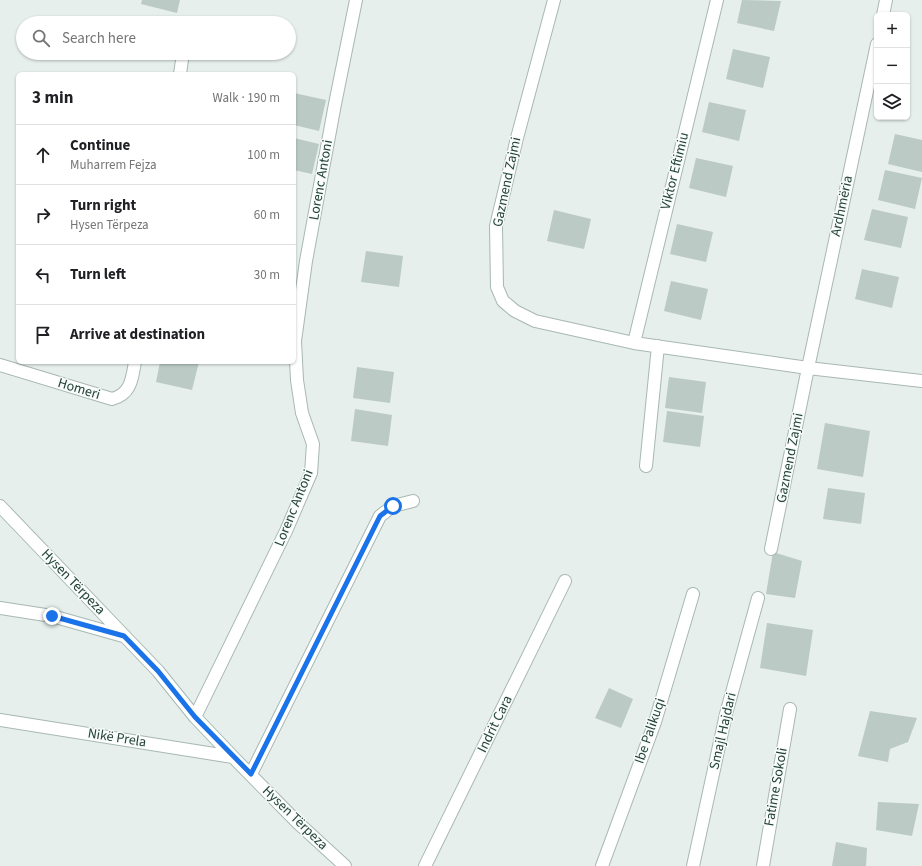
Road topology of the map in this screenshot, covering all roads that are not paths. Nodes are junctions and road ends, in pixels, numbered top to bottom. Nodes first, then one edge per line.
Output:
1 (356, 0) edge
2 (554, 0) edge
3 (717, 0) edge
4 (886, 0) edge
5 (884, 12) edge
6 (876, 48) edge
7 (182, 60) edge
8 (180, 72) edge
9 (296, 334) edge
10 (634, 343) junction
11 (658, 346) junction
12 (296, 360) edge
13 (135, 364) edge
14 (0, 365) edge
15 (808, 368) junction
16 (922, 381) edge
17 (646, 466) dead end
18 (413, 501) dead end
19 (0, 506) edge
20 (771, 549) dead end
21 (565, 581) dead end
22 (693, 594) dead end
23 (758, 598) dead end
24 (0, 608) edge
25 (124, 636) junction
26 (790, 709) dead end
27 (195, 717) junction
28 (0, 720) edge
29 (233, 757) junction
30 (251, 774) junction
31 (345, 866) edge
32 (425, 866) edge
33 (602, 866) edge
34 (694, 866) edge
35 (763, 866) edge

1 - 9 street, Lorenc Antoni
2 - 10 street, Gazmend Zajmi
3 - 10 street, Viktor Eftimiu
4 - 5 street
6 - 15 street, Ardhmëria
7 - 8 street
10 - 11 street, Gazmend Zajmi
11 - 15 street, Gazmend Zajmi
11 - 17 street
12 - 27 street, Lorenc Antoni
13 - 14 street, Homeri
15 - 16 street, Gazmend Zajmi
15 - 20 street, Gazmend Zajmi
18 - 30 street
19 - 25 street, Hysen Tërpeza
21 - 32 street, Indrit Cara
22 - 33 street, Ibe Palikuqi
23 - 34 street, Smajl Hajdari
24 - 25 street
25 - 27 street, Hysen Tërpeza
26 - 35 street, Fatime Sokoli
27 - 29 street, Hysen Tërpeza
28 - 29 street, Nikë Prela
29 - 30 street, Hysen Tërpeza
30 - 31 street, Hysen Tërpeza

